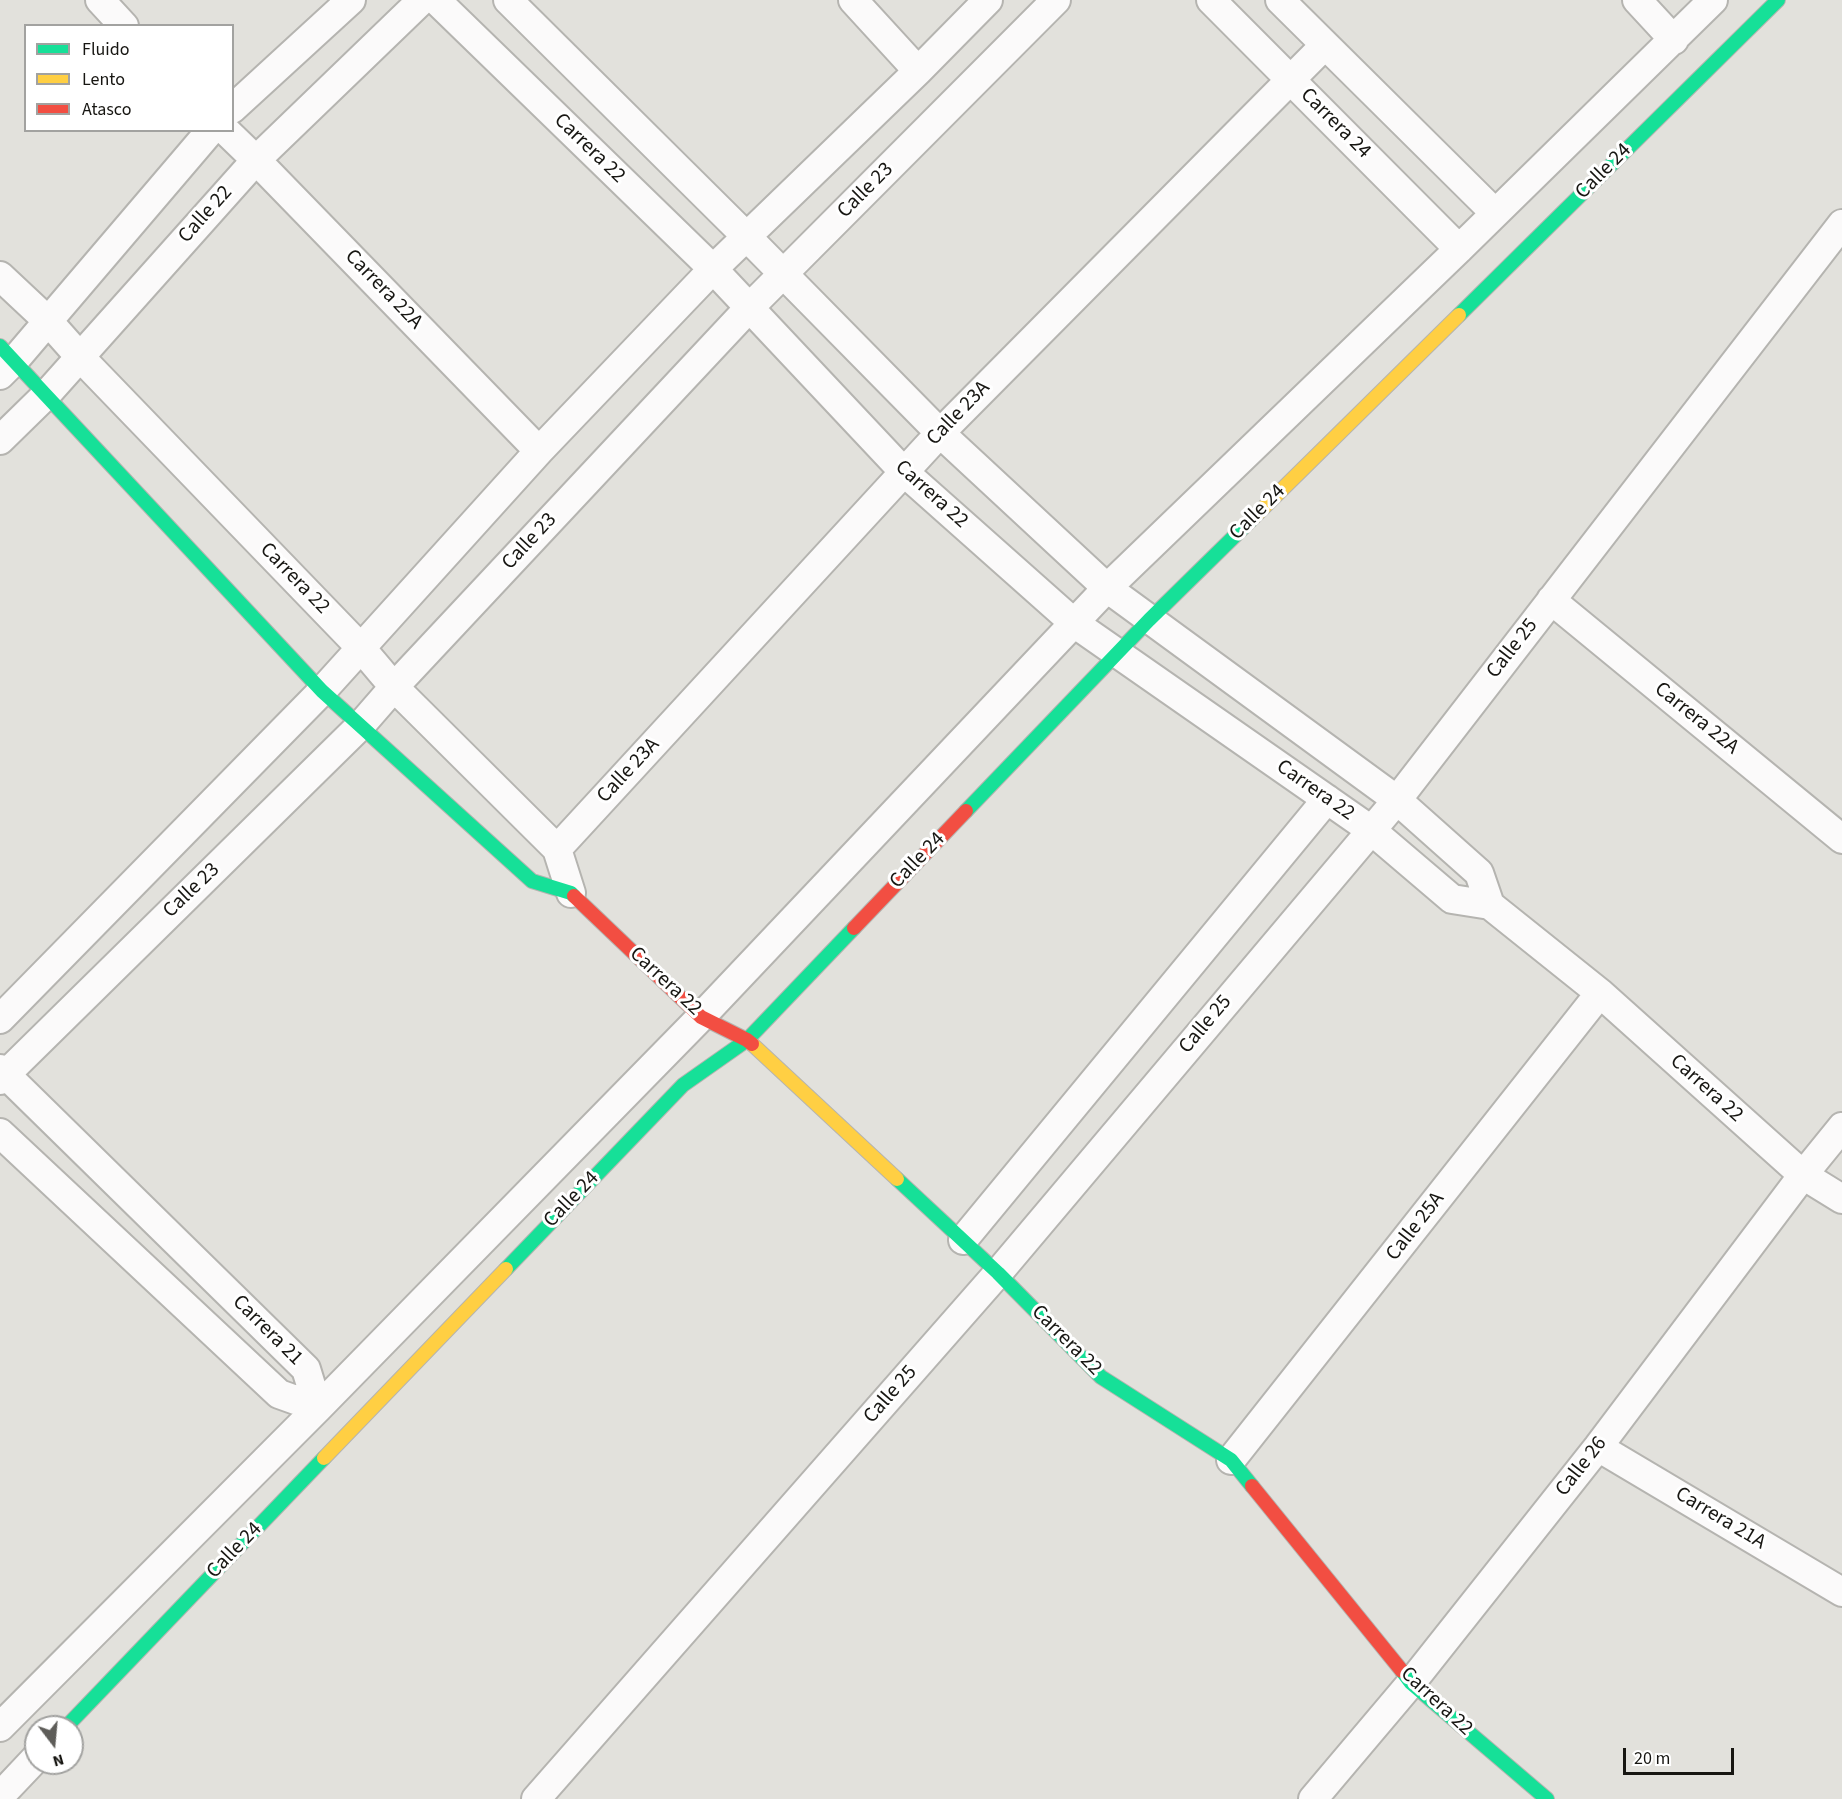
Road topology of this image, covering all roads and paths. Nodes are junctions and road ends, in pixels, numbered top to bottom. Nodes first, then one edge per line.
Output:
1 (100, 0) edge
2 (351, 0) edge
3 (422, 0) edge
4 (436, 0) edge
5 (508, 0) edge
6 (853, 0) edge
7 (988, 0) edge
8 (1056, 0) edge
9 (1211, 0) edge
10 (1280, 0) edge
11 (1637, 0) edge
12 (1713, 0) edge
13 (1778, 0) edge
14 (122, 24) edge
15 (1674, 40) junction
16 (1325, 45) junction
17 (918, 71) junction
18 (1291, 80) junction
19 (234, 108) edge
20 (210, 132) edge
21 (227, 132) edge
22 (256, 160) junction
23 (1495, 213) junction
24 (1842, 224) edge
25 (747, 237) junction
26 (1459, 249) junction
27 (713, 269) junction
28 (784, 274) junction
29 (0, 276) edge
30 (749, 308) junction
31 (48, 321) junction
32 (80, 357) junction
33 (5, 361) edge
34 (46, 394) junction
35 (940, 433) junction
36 (0, 440) edge
37 (539, 452) junction
38 (904, 472) junction
39 (1107, 588) junction
40 (1551, 600) junction
41 (1149, 620) junction
42 (1074, 623) junction
43 (361, 648) junction
44 (1117, 654) junction
45 (394, 687) junction
46 (322, 691) junction
47 (361, 725) junction
48 (1327, 799) junction
49 (1397, 800) junction
50 (1371, 830) junction
51 (1842, 839) edge
52 (557, 849) junction
53 (571, 893) junction
54 (1490, 905) junction
55 (1600, 993) junction
56 (701, 1017) junction
57 (0, 1019) edge
58 (747, 1040) junction
59 (2, 1074) edge
60 (1842, 1127) edge
61 (0, 1133) edge
62 (1803, 1175) junction
63 (1842, 1198) edge
64 (963, 1240) junction
65 (998, 1273) junction
66 (318, 1408) junction
67 (1598, 1447) junction
68 (1232, 1460) junction
69 (1842, 1592) edge
70 (1411, 1683) junction
71 (78, 1715) edge
72 (0, 1727) edge
73 (24, 1771) edge
74 (0, 1796) edge
75 (536, 1799) edge
76 (1313, 1799) edge
77 (1547, 1799) edge

1 - 14 street
2 - 19 street
3 - 22 street, Calle 22
4 - 27 street, Carrera 22
5 - 25 street, Carrera 22
6 - 17 street
7 - 17 street
8 - 28 street, Calle 23
9 - 18 street, Carrera 24
10 - 16 street
11 - 15 street
12 - 15 street, Calle 24
13 - 41 street, Calle 24
15 - 23 street, Calle 24
16 - 18 street, Calle 23A
16 - 23 street
17 - 25 street
18 - 26 street, Carrera 24
18 - 35 street, Calle 23A
20 - 31 street
21 - 22 street, Carrera 22A
22 - 32 street, Calle 22
22 - 37 street, Carrera 22A
23 - 26 street, Calle 24
24 - 40 street, Calle 25
25 - 27 street
25 - 28 street, Carrera 22
26 - 39 street, Calle 24
27 - 30 street, Carrera 22
27 - 37 street
28 - 30 street, Calle 23
28 - 35 street, Carrera 22
29 - 31 street, Carrera 22
30 - 38 street, Carrera 22
30 - 45 street, Calle 23
31 - 32 street, Carrera 22
31 - 33 street
32 - 34 street, Calle 22
32 - 43 street, Carrera 22
33 - 34 street, Carrera 22
34 - 36 street, Calle 22
34 - 46 street, Carrera 22
35 - 38 street, Calle 23A
35 - 39 street, Carrera 22
37 - 43 street
38 - 42 street, Carrera 22
38 - 52 street, Calle 23A
39 - 41 street, Carrera 22
39 - 42 street, Calle 24
40 - 49 street, Calle 25
40 - 51 street, Carrera 22A
41 - 44 street, Calle 24
41 - 49 street, Carrera 22
42 - 44 street, Carrera 22
42 - 56 street, Calle 24
43 - 45 street, Carrera 22
43 - 46 street
44 - 48 street, Carrera 22
44 - 58 street, Calle 24
45 - 47 street, Calle 23
45 - 52 street, Carrera 22
46 - 47 street, Carrera 22
46 - 57 street
47 - 53 street, Carrera 22
47 - 59 street, Calle 23
48 - 50 street, Carrera 22
48 - 64 street
49 - 50 street, Calle 25
49 - 54 street, Carrera 22
50 - 54 street, Carrera 22
50 - 65 street, Calle 25
52 - 53 street, Carrera 22
53 - 56 street, Carrera 22
54 - 55 street, Carrera 22
55 - 62 street, Carrera 22
55 - 68 street, Calle 25A
56 - 58 street, Carrera 22
56 - 66 street, Calle 24
58 - 64 street, Carrera 22
58 - 71 street, Calle 24
59 - 66 street, Carrera 21
60 - 62 street, Calle 26
61 - 66 street, Carrera 21
62 - 63 street, Carrera 22
62 - 67 street, Calle 26
64 - 65 street, Carrera 22
65 - 68 street, Carrera 22
65 - 75 street, Calle 25
66 - 72 street, Calle 24
67 - 69 street, Carrera 21A
67 - 70 street, Calle 26
68 - 70 street, Carrera 22
70 - 76 street, Calle 26
70 - 77 street, Carrera 22
73 - 74 street

